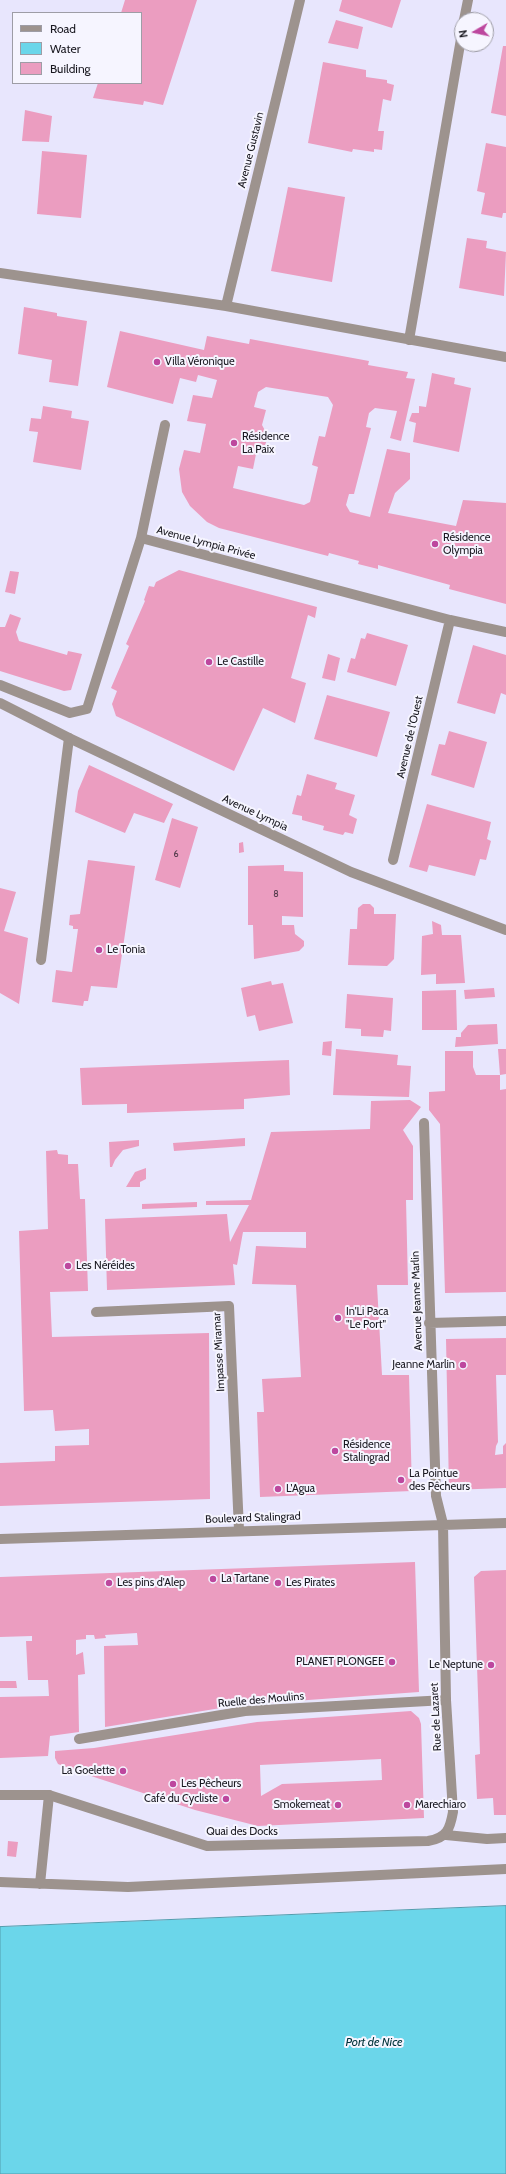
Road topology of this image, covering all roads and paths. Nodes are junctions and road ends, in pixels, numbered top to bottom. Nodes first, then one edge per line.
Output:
1 (300, 0) edge
2 (468, 0) edge
3 (466, 12) edge
4 (459, 52) edge
5 (0, 273) edge
6 (226, 306) junction
7 (409, 340) junction
8 (506, 357) edge
9 (165, 425) dead end
10 (141, 538) junction
11 (450, 620) junction
12 (506, 632) edge
13 (0, 685) edge
14 (0, 703) edge
15 (68, 738) junction
16 (393, 860) dead end
17 (506, 930) edge
18 (41, 960) dead end
19 (424, 1123) dead end
20 (96, 1312) dead end
21 (506, 1320) edge
22 (429, 1323) junction
23 (506, 1523) edge
24 (443, 1524) junction
25 (239, 1530) junction
26 (0, 1539) edge
27 (446, 1700) junction
28 (79, 1739) dead end
29 (0, 1794) edge
30 (49, 1795) junction
31 (446, 1835) junction
32 (506, 1838) edge
33 (506, 1869) edge
34 (0, 1882) edge
35 (40, 1884) junction

1 - 6 street, Avenue Gustavin
2 - 3 street
4 - 7 street
5 - 6 street
6 - 7 street
7 - 8 street
9 - 10 street
10 - 11 street, Avenue Lympia Privée
10 - 13 street, Avenue Lympia Privée
11 - 12 street, Avenue Lympia Privée
11 - 16 street, Avenue de l'Ouest
14 - 15 street, Avenue Lympia
15 - 17 street, Avenue Lympia
15 - 18 street
19 - 22 street, Avenue Jeanne Marlin
20 - 25 street, Impasse Miramar
21 - 22 street
22 - 24 street, Avenue Jeanne Marlin
23 - 24 street, Boulevard Stalingrad
24 - 25 street, Boulevard Stalingrad
24 - 27 street, Rue de Lazaret
25 - 26 street, Boulevard Stalingrad
27 - 28 street, Ruelle des Moulins
27 - 31 street, Rue de Lazaret
29 - 30 street, Quai des Docks
30 - 31 street, Quai des Docks
30 - 35 street
31 - 32 street, Quai des Docks
33 - 35 street
34 - 35 street

